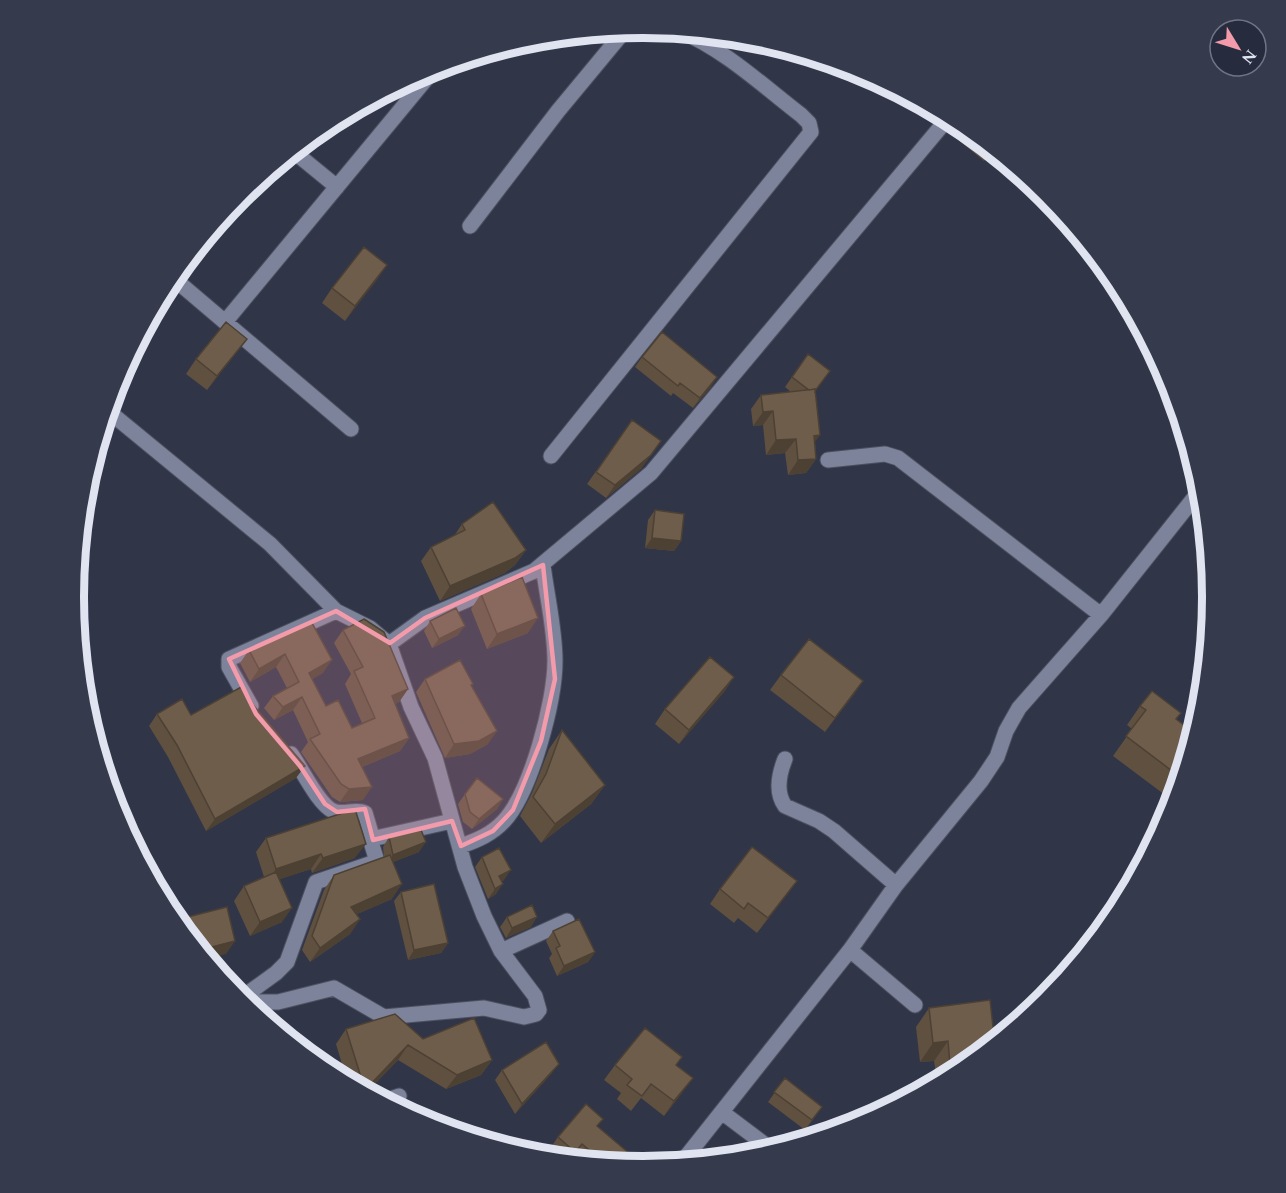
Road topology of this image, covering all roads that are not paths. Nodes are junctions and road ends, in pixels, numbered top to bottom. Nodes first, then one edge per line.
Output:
1 (618, 39) edge
2 (699, 41) edge
3 (423, 83) edge
4 (942, 125) edge
5 (299, 156) edge
6 (337, 187) junction
7 (470, 226) dead end
8 (180, 284) edge
9 (225, 322) junction
10 (114, 416) edge
11 (351, 429) dead end
12 (551, 456) dead end
13 (828, 460) dead end
14 (1193, 499) edge
15 (543, 565) junction
16 (336, 611) junction
17 (1101, 615) junction
18 (389, 644) junction
19 (261, 720) edge
20 (279, 741) edge
21 (785, 759) dead end
22 (452, 820) junction
23 (373, 840) junction
24 (461, 846) junction
25 (896, 885) junction
26 (567, 921) dead end
27 (850, 950) junction
28 (501, 951) junction
29 (249, 993) edge
30 (258, 1002) edge
31 (915, 1005) dead end
32 (723, 1113) junction
33 (762, 1142) edge
34 (689, 1153) edge

1 - 7 street
2 - 12 street
3 - 6 street
4 - 15 street
5 - 6 street
6 - 9 street
8 - 9 street
9 - 11 street
10 - 16 street
13 - 17 street
14 - 17 street
15 - 18 street
15 - 24 street
16 - 18 street
16 - 19 street
17 - 25 street
18 - 22 street
20 - 23 street
21 - 25 street
22 - 23 street
22 - 24 street
23 - 29 street
24 - 28 street
25 - 27 street
26 - 28 street
27 - 31 street
27 - 32 street
28 - 30 street
32 - 33 street
32 - 34 street

